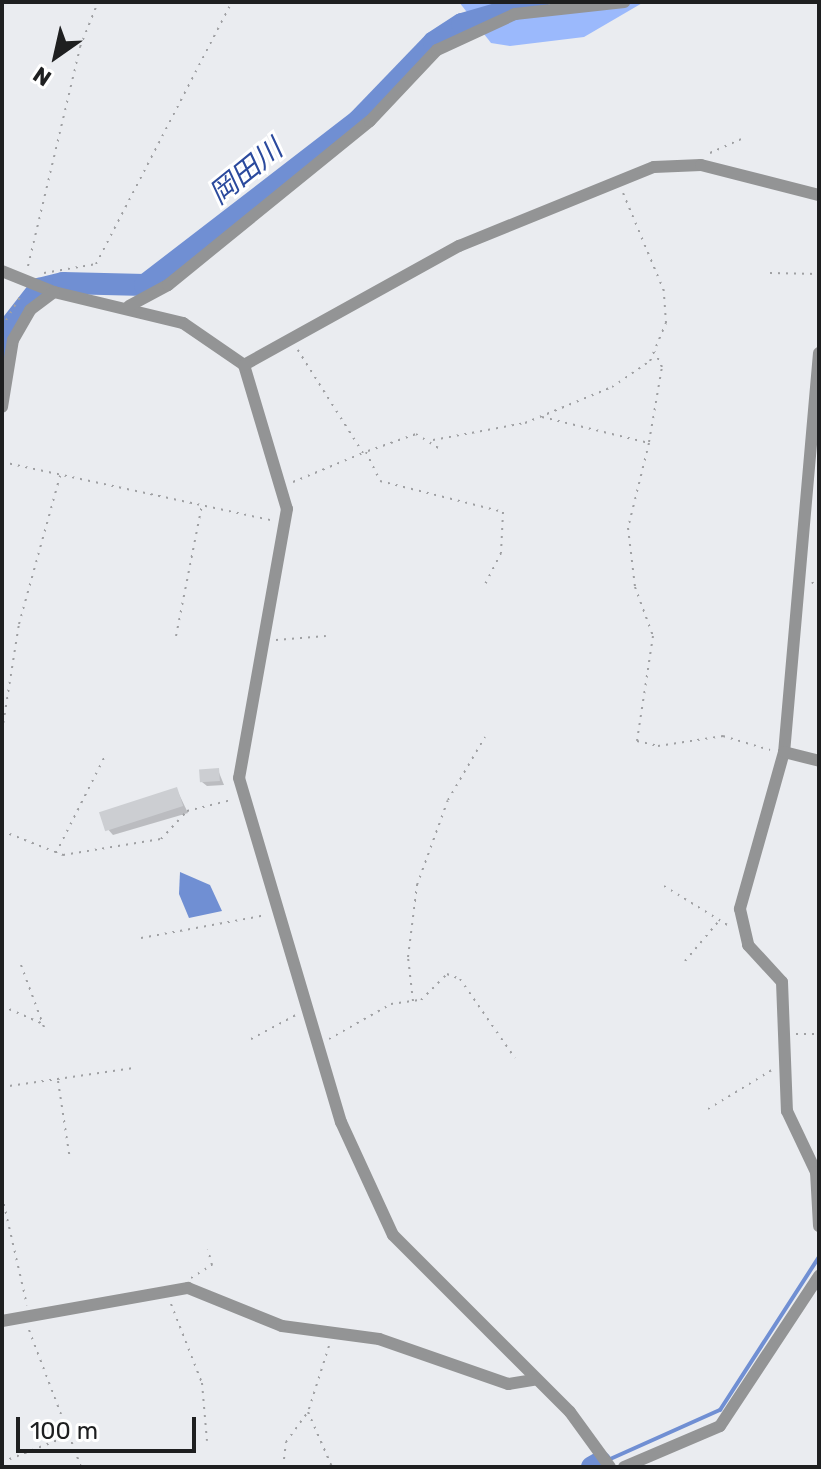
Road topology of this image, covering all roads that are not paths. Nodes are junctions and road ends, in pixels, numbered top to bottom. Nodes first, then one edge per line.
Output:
1 (624, 2) edge
2 (819, 195) edge
3 (2, 271) edge
4 (40, 285) junction
5 (129, 306) junction
6 (819, 353) edge
7 (244, 365) junction
8 (2, 407) edge
9 (783, 754) junction
10 (819, 761) edge
11 (819, 1226) edge
12 (819, 1276) edge
13 (2, 1321) edge
14 (534, 1380) junction
15 (608, 1463) edge
16 (624, 1467) edge

1 - 5 street
2 - 7 street
3 - 4 street
4 - 5 street
4 - 8 street
5 - 7 street
6 - 9 street
7 - 14 street
9 - 10 street
9 - 11 street
12 - 16 street
13 - 14 street
14 - 15 street

